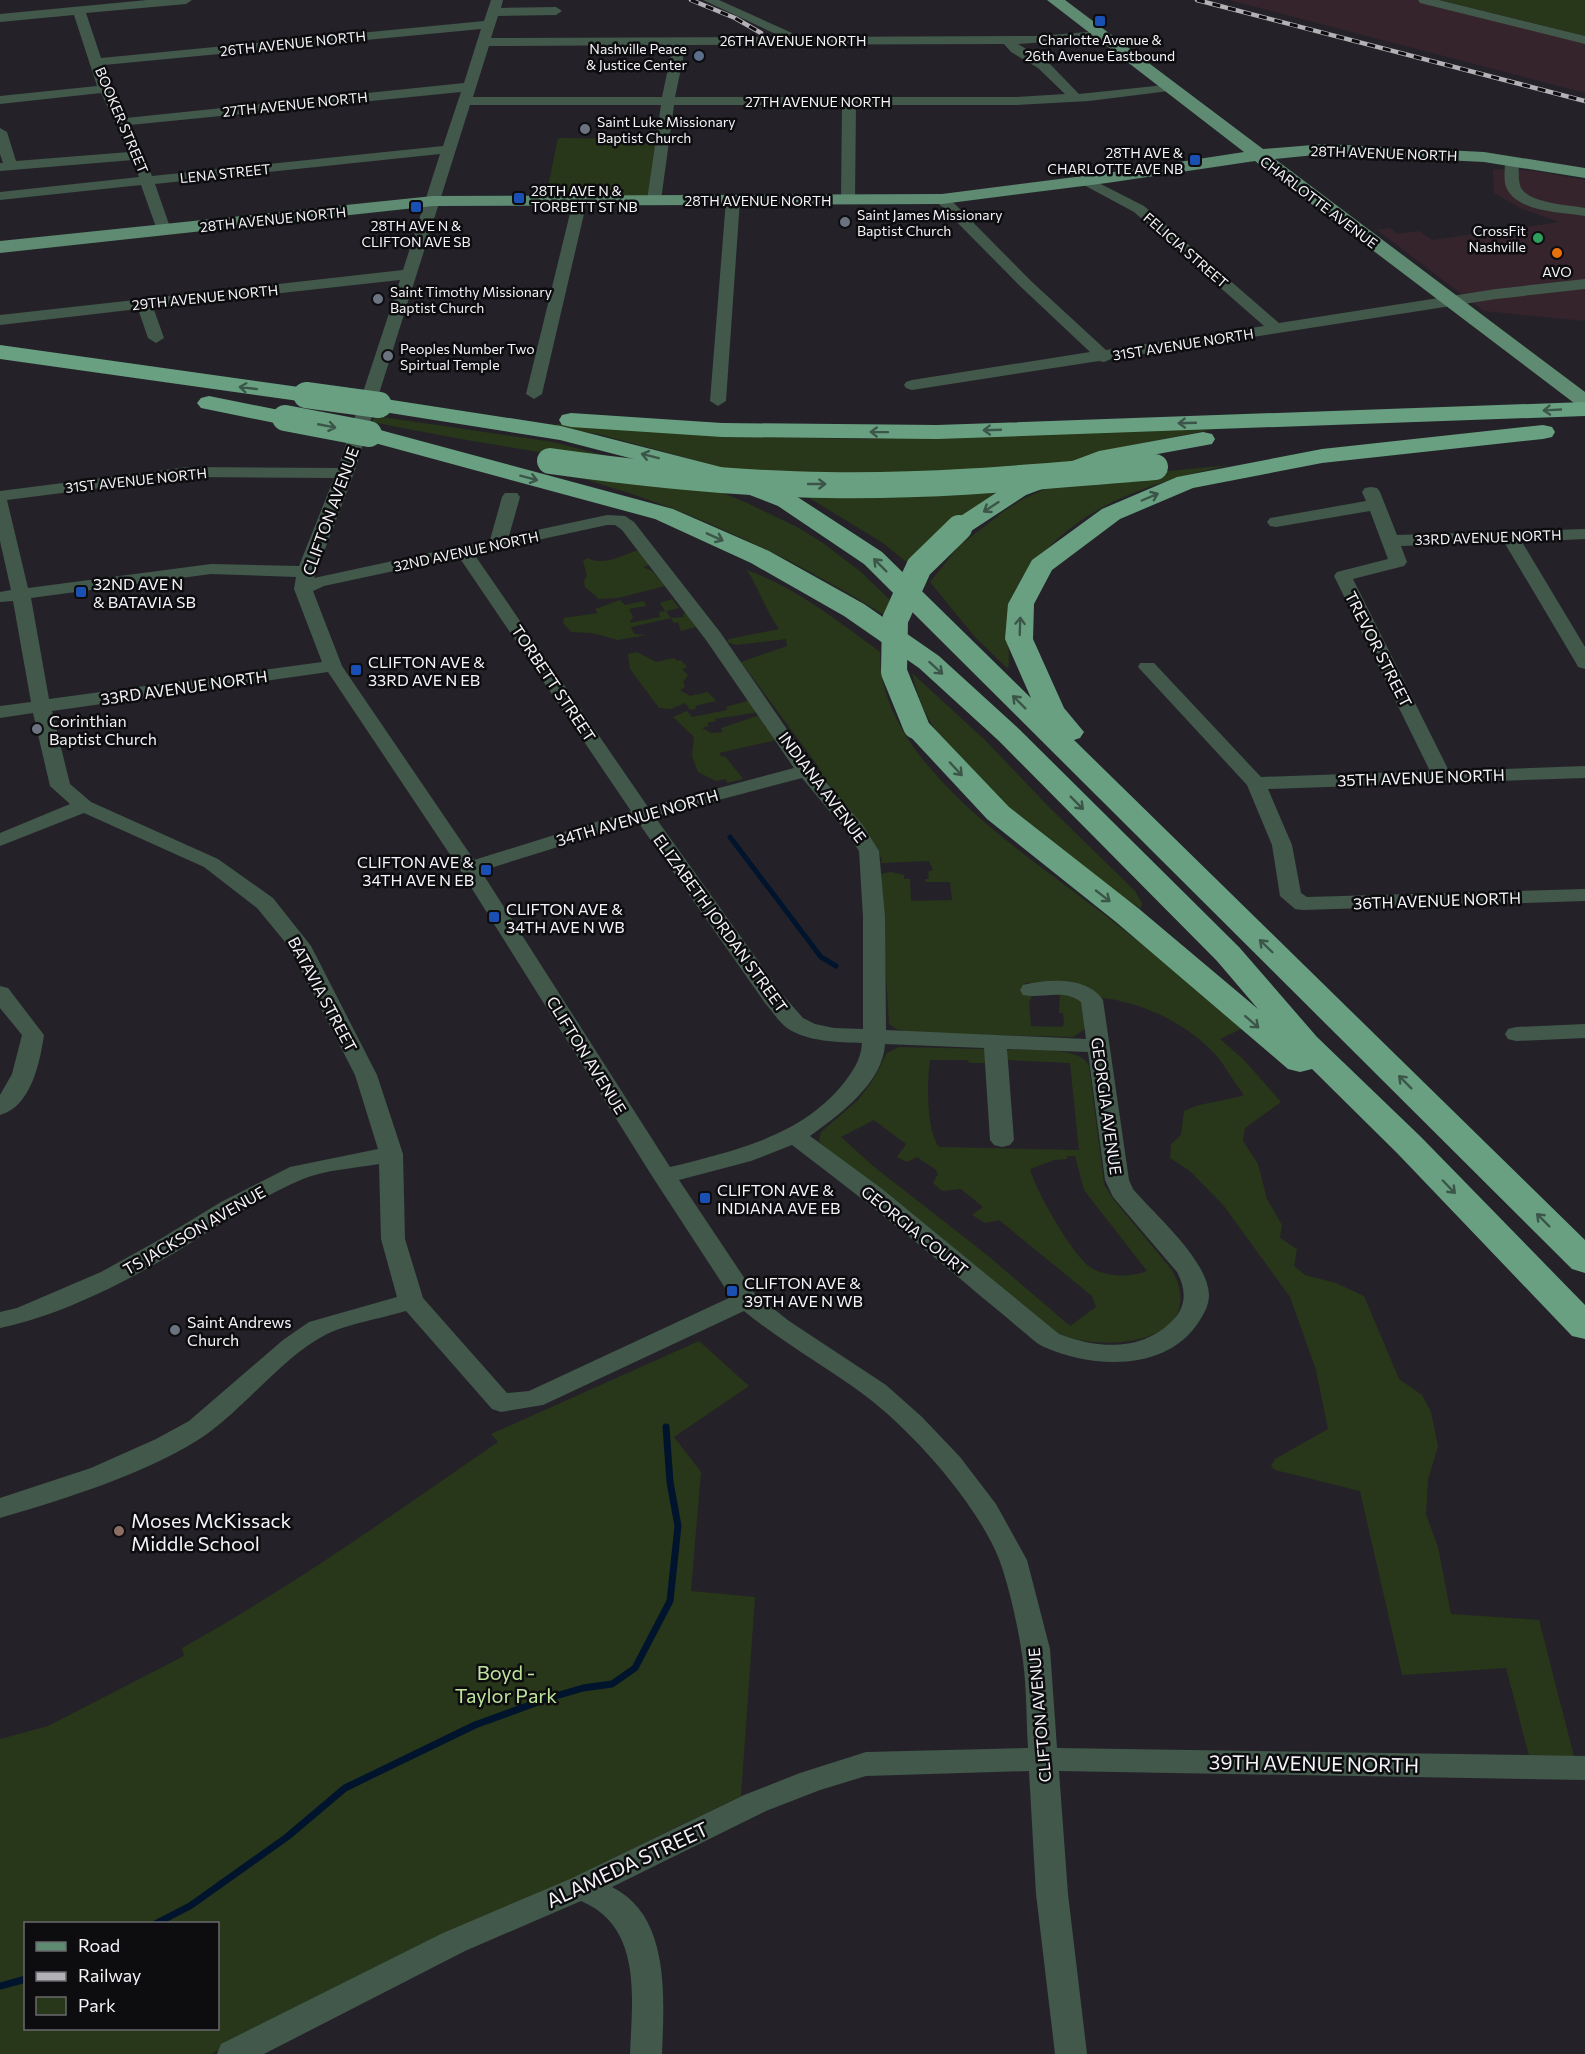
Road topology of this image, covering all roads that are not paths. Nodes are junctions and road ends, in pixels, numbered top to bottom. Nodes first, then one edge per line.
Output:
1 (20, 0) edge
2 (186, 0) edge
3 (709, 0) edge
4 (1055, 0) edge
5 (1424, 0) edge
6 (114, 4) edge
7 (79, 10) junction
8 (556, 11) dead end
9 (493, 12) edge
10 (5, 18) edge
11 (1100, 35) junction
12 (800, 40) junction
13 (1007, 40) junction
14 (1585, 40) edge
15 (680, 41) junction
16 (485, 42) junction
17 (97, 62) junction
18 (1169, 87) junction
19 (105, 89) junction
20 (467, 94) junction
21 (1076, 98) junction
22 (0, 100) edge
23 (668, 101) junction
24 (849, 102) junction
25 (122, 122) junction
26 (0, 132) edge
27 (450, 149) junction
28 (138, 155) junction
29 (1257, 155) junction
30 (1512, 161) junction
31 (5, 167) edge
32 (1585, 173) edge
33 (1088, 181) junction
34 (147, 182) junction
35 (0, 196) edge
36 (848, 199) junction
37 (942, 199) junction
38 (654, 200) junction
39 (733, 200) junction
40 (433, 201) junction
41 (580, 201) junction
42 (1551, 207) junction
43 (1585, 212) edge
44 (1585, 221) edge
45 (164, 230) junction
46 (0, 248) edge
47 (409, 274) junction
48 (1585, 284) edge
49 (1453, 301) junction
50 (144, 303) junction
51 (0, 321) edge
52 (1277, 329) junction
53 (156, 338) dead end
54 (0, 352) edge
55 (1104, 357) junction
56 (17, 366) edge
57 (912, 385) dead end
58 (534, 394) dead end
59 (718, 402) dead end
60 (1585, 402) edge
61 (379, 405) junction
62 (1585, 409) edge
63 (1518, 412) junction
64 (1585, 430) edge
65 (1543, 432) junction
66 (370, 435) junction
67 (345, 472) junction
68 (0, 496) edge
69 (511, 497) dead end
70 (0, 502) edge
71 (1276, 522) dead end
72 (628, 526) joint
73 (1585, 534) edge
74 (1509, 535) junction
75 (1391, 541) junction
76 (498, 544) junction
77 (464, 552) junction
78 (305, 580) junction
79 (21, 595) junction
80 (0, 597) edge
81 (1585, 663) edge
82 (333, 666) junction
83 (1147, 668) dead end
84 (41, 706) junction
85 (0, 712) edge
86 (806, 771) junction
87 (1585, 772) edge
88 (1442, 776) junction
89 (1256, 783) junction
90 (84, 807) junction
91 (644, 814) junction
92 (0, 840) edge
93 (1180, 861) junction
94 (469, 868) junction
95 (1585, 895) edge
96 (1031, 990) dead end
97 (0, 993) edge
98 (1585, 1030) edge
99 (1516, 1034) dead end
100 (874, 1038) junction
101 (995, 1042) junction
102 (1099, 1046) junction
103 (0, 1108) edge
104 (795, 1136) junction
105 (1002, 1140) dead end
106 (1409, 1145) junction
107 (391, 1154) junction
108 (664, 1176) junction
109 (1585, 1261) edge
110 (746, 1300) junction
111 (411, 1301) junction
112 (0, 1320) edge
113 (1585, 1328) edge
114 (1162, 1343) joint
115 (0, 1508) edge
116 (1044, 1759) junction
117 (1585, 1768) edge
118 (581, 1888) junction
119 (233, 2054) edge
120 (646, 2054) edge
121 (1071, 2054) edge

1 - 10 street
2 - 6 street
3 - 12 street
4 - 11 main road, CHARLOTTE AVENUE
5 - 14 street
6 - 7 street
7 - 10 street
7 - 17 street, BOOKER STREET
8 - 9 street, 26TH AVENUE NORTH
9 - 16 street, CLIFTON AVENUE
9 - 17 street, 26TH AVENUE NORTH
11 - 13 street, 26TH AVENUE NORTH
11 - 18 main road, CHARLOTTE AVENUE
12 - 13 street, 26TH AVENUE NORTH
12 - 15 street, 26TH AVENUE NORTH
13 - 21 street
15 - 16 street, 26TH AVENUE NORTH
15 - 23 street
16 - 20 street, CLIFTON AVENUE
17 - 19 street, BOOKER STREET
18 - 21 street, 27TH AVENUE NORTH
18 - 29 main road, CHARLOTTE AVENUE
19 - 22 street
19 - 25 street, BOOKER STREET
20 - 23 street, 27TH AVENUE NORTH
20 - 25 street, 27TH AVENUE NORTH
20 - 27 street, CLIFTON AVENUE
21 - 24 street, 27TH AVENUE NORTH
23 - 24 street, 27TH AVENUE NORTH
23 - 38 street
24 - 36 street
25 - 28 street, BOOKER STREET
26 - 31 street
27 - 34 street, LENA STREET
27 - 40 street, CLIFTON AVENUE
28 - 31 street
28 - 34 street, BOOKER STREET
29 - 30 main road, 28TH AVENUE NORTH
29 - 33 main road, 28TH AVENUE NORTH
29 - 49 main road, CHARLOTTE AVENUE
30 - 32 main road, 28TH AVENUE NORTH
30 - 42 street
33 - 37 main road, 28TH AVENUE NORTH
33 - 52 street, FELICIA STREET
34 - 35 street, LENA STREET
34 - 45 street, BOOKER STREET
36 - 37 main road, 28TH AVENUE NORTH
36 - 39 main road, 28TH AVENUE NORTH
37 - 55 street
38 - 39 main road, 28TH AVENUE NORTH
38 - 41 main road, 28TH AVENUE NORTH
39 - 59 street
40 - 41 main road, 28TH AVENUE NORTH
40 - 45 main road, 28TH AVENUE NORTH
40 - 47 street, CLIFTON AVENUE
41 - 58 street
42 - 43 street
42 - 44 street
45 - 46 main road, 28TH AVENUE NORTH
47 - 50 street, 29TH AVENUE NORTH
47 - 67 street, CLIFTON AVENUE
48 - 49 street, 31ST AVENUE NORTH
49 - 52 street, 31ST AVENUE NORTH
49 - 60 main road, CHARLOTTE AVENUE
50 - 51 street, 29TH AVENUE NORTH
50 - 53 street
52 - 55 street, 31ST AVENUE NORTH
54 - 56 highway
55 - 57 street, 31ST AVENUE NORTH
61 -> 56 highway, bridge
56 -> 66 highway, bridge
63 -> 61 highway
93 -> 61 highway
62 -> 63 highway
63 -> 106 highway, bridge
64 - 65 highway
66 -> 65 highway, bridge
93 -> 65 highway
66 -> 106 highway
67 - 68 street, 31ST AVENUE NORTH
67 - 78 street, CLIFTON AVENUE
69 - 76 street
70 - 79 street, BATAVIA STREET
71 - 75 street, TREVOR STREET
72 - 76 street, 32ND AVENUE NORTH
72 - 86 street, INDIANA AVENUE
73 - 74 street, 33RD AVENUE NORTH
74 - 75 street, 33RD AVENUE NORTH
74 - 81 street
75 - 88 street, TREVOR STREET
76 - 77 street, 32ND AVENUE NORTH
77 - 78 street, 32ND AVENUE NORTH
77 - 91 street, TORBETT STREET
78 - 79 street, 32ND AVENUE NORTH
78 - 82 street, CLIFTON AVENUE
79 - 80 street, 32ND AVENUE NORTH
79 - 84 street, BATAVIA STREET
82 - 84 street, 33RD AVENUE NORTH
82 - 94 street, CLIFTON AVENUE
83 - 89 street
84 - 85 street, 33RD AVENUE NORTH
84 - 90 street, BATAVIA STREET
86 - 91 street, 34TH AVENUE NORTH
86 - 100 street, INDIANA AVENUE
87 - 88 street, 35TH AVENUE NORTH
88 - 89 street, 35TH AVENUE NORTH
89 - 95 street, 36TH AVENUE NORTH
90 - 92 street
90 - 107 street, BATAVIA STREET
91 - 94 street, 34TH AVENUE NORTH
91 - 100 street, ELIZABETH JORDAN STREET
109 -> 93 highway
94 - 108 street, CLIFTON AVENUE
96 - 102 street, GEORGIA AVENUE
97 - 103 street
98 - 99 street
100 - 101 street, ELIZABETH JORDAN STREET
100 - 104 street, INDIANA AVENUE
101 - 102 street, ELIZABETH JORDAN STREET
101 - 105 street
102 - 114 street, GEORGIA AVENUE
104 - 108 street
104 - 114 street, GEORGIA COURT
106 -> 113 highway
107 - 111 street, BATAVIA STREET
107 - 112 street, TS JACKSON AVENUE
108 - 110 street, CLIFTON AVENUE
110 - 111 street, BATAVIA STREET
110 - 116 street, CLIFTON AVENUE
111 - 115 street
116 - 117 street, 39TH AVENUE NORTH
116 - 118 street, ALAMEDA STREET
116 - 121 street, CLIFTON AVENUE
118 - 119 street, ALAMEDA STREET
118 - 120 street

